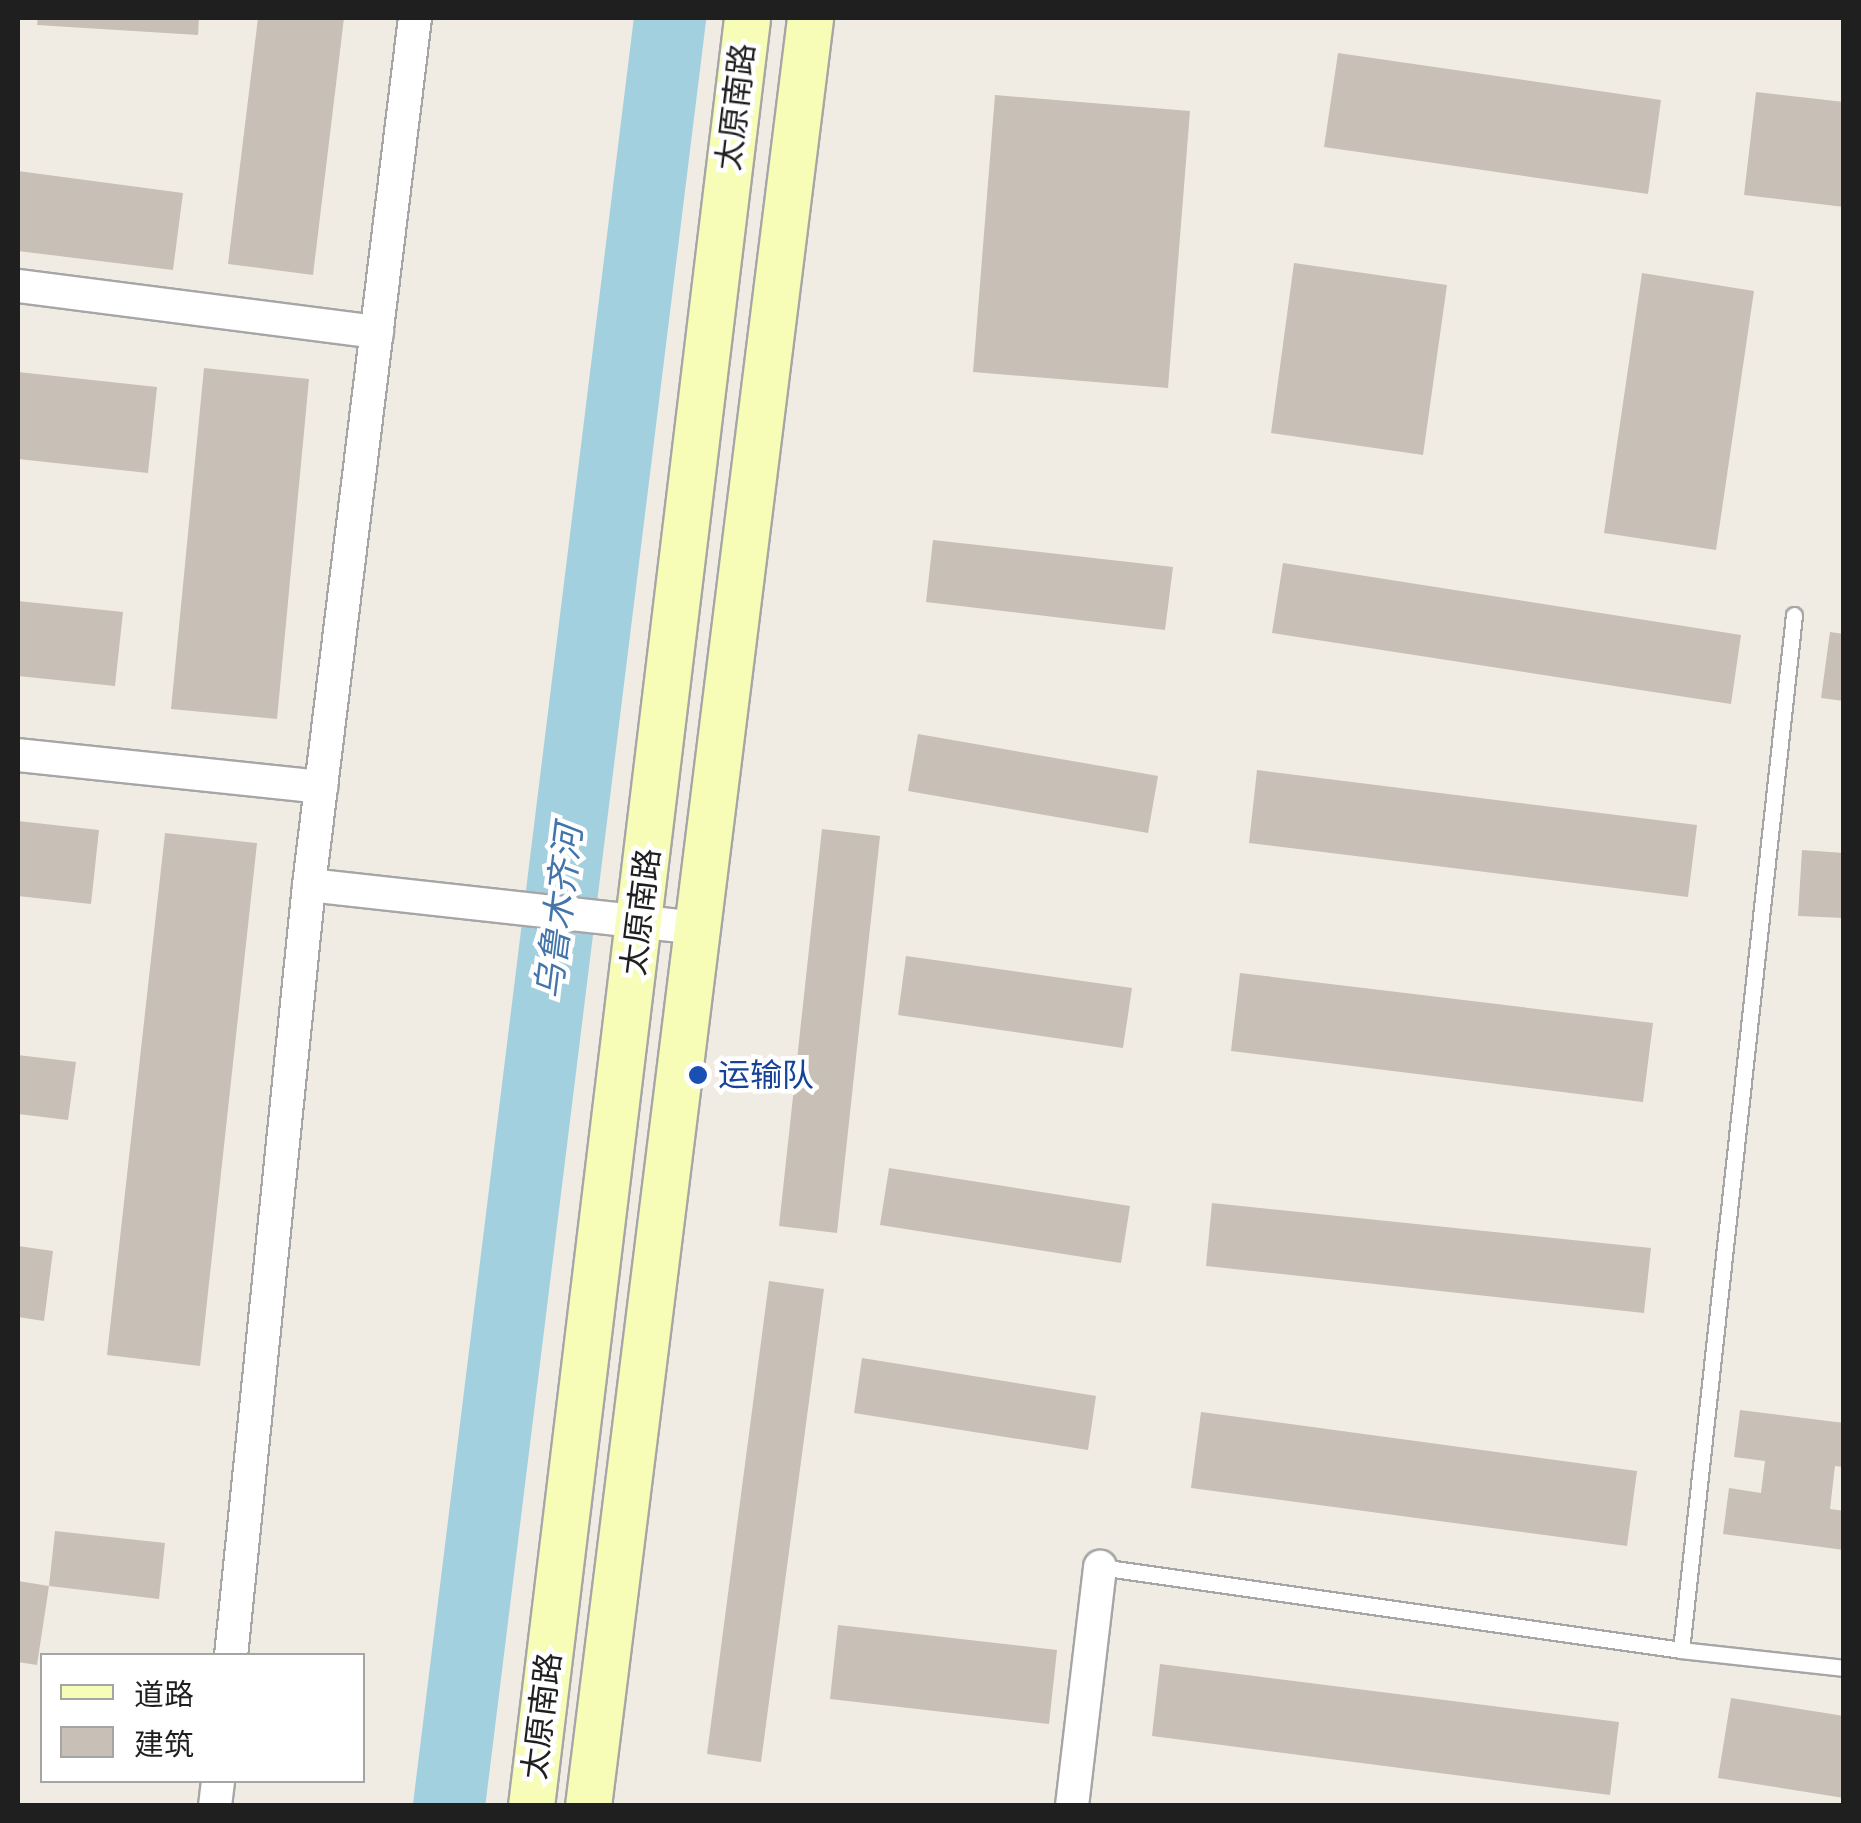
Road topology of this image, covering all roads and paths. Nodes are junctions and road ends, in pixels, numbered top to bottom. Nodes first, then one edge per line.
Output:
1 (415, 18) edge
2 (747, 18) edge
3 (810, 18) edge
4 (18, 286) edge
5 (376, 332) junction
6 (1794, 615) dead end
7 (18, 755) edge
8 (320, 787) junction
9 (309, 885) junction
10 (619, 918) junction
11 (697, 928) junction
12 (1100, 1567) joint
13 (1681, 1650) junction
14 (231, 1653) edge
15 (1844, 1668) edge
16 (531, 1806) edge
17 (588, 1806) edge
18 (1072, 1806) edge

1 - 5 street
2 - 10 main road, 太原南路
3 - 11 main road
4 - 5 street
5 - 8 street
6 - 13 lane
7 - 8 street
8 - 9 street
9 - 10 street
9 - 14 street
10 - 11 street
10 - 16 main road, 太原南路
11 - 17 main road
12 - 13 lane
12 - 18 street
13 - 15 lane

